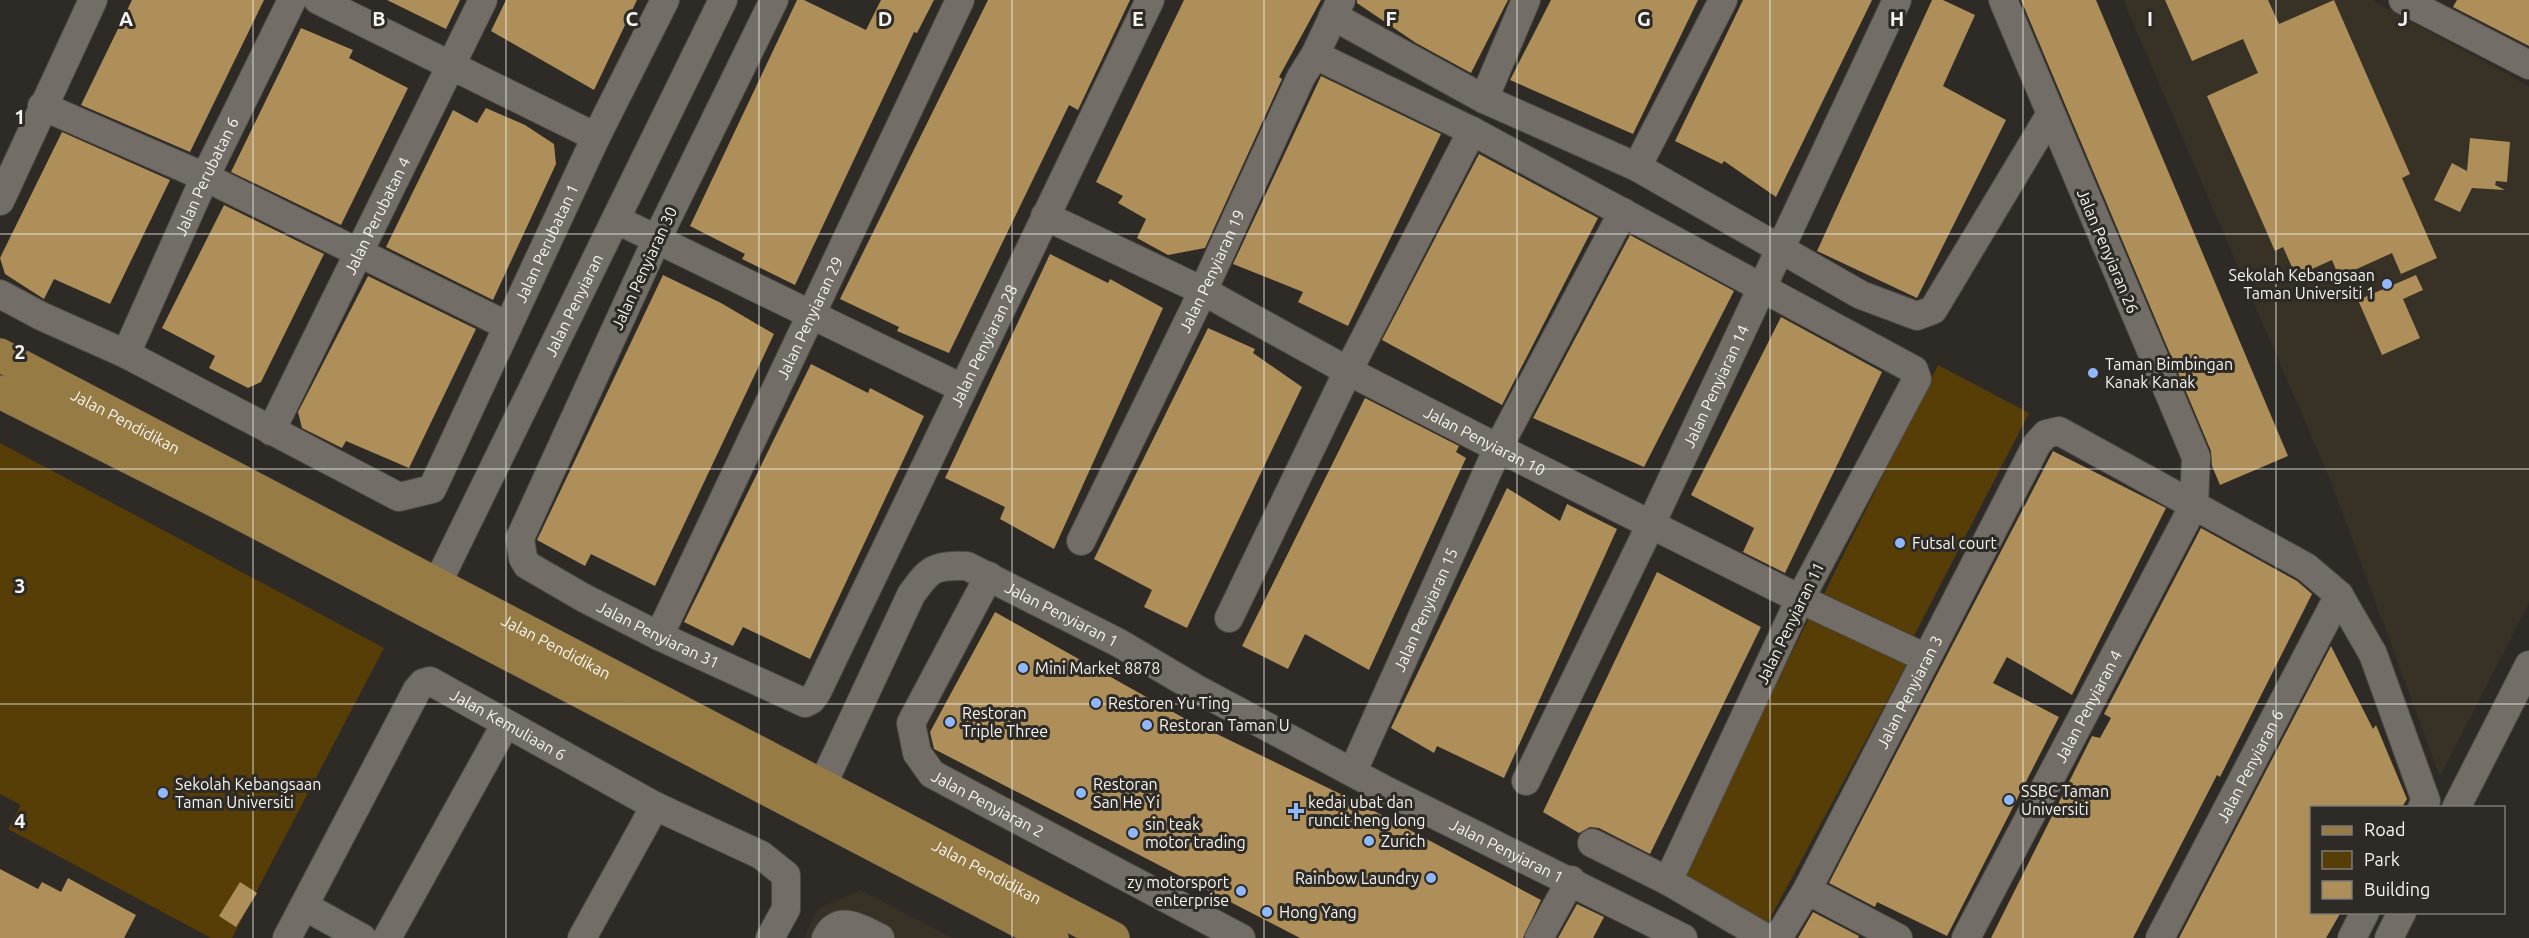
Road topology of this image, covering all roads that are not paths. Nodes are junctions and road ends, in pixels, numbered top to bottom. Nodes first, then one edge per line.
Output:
1 (93, 0) edge
2 (292, 0) edge
3 (318, 0) edge
4 (483, 0) edge
5 (665, 0) edge
6 (723, 0) edge
7 (774, 0) edge
8 (960, 0) edge
9 (1150, 0) edge
10 (1526, 0) edge
11 (1723, 0) edge
12 (1897, 0) edge
13 (2003, 0) edge
14 (2403, 0) edge
15 (1337, 8) edge
16 (2441, 8) edge
17 (1315, 55) junction
18 (2529, 65) edge
19 (452, 66) junction
20 (1484, 99) junction
21 (42, 106) junction
22 (2050, 115) junction
23 (1472, 131) junction
24 (596, 137) junction
25 (1637, 167) junction
26 (205, 177) junction
27 (0, 201) edge
28 (1623, 212) junction
29 (1045, 216) junction
30 (617, 220) junction
31 (656, 241) junction
32 (1781, 249) junction
33 (358, 254) junction
34 (1762, 288) junction
35 (1203, 291) junction
36 (0, 294) edge
37 (811, 316) junction
38 (508, 326) junction
39 (126, 354) junction
40 (0, 355) edge
41 (1348, 371) junction
42 (962, 388) junction
43 (0, 392) edge
44 (271, 431) junction
45 (1498, 448) junction
46 (2194, 505) junction
47 (1651, 524) junction
48 (520, 538) joint
49 (1081, 541) dead end
50 (988, 576) junction
51 (2339, 596) junction
52 (432, 599) junction
53 (1800, 599) junction
54 (1229, 618) dead end
55 (659, 636) junction
56 (1926, 658) junction
57 (2529, 665) edge
58 (817, 692) joint
59 (505, 725) junction
60 (1353, 771) junction
61 (1526, 781) dead end
62 (816, 797) junction
63 (2424, 804) edge
64 (655, 806) junction
65 (2457, 806) edge
66 (1592, 843) dead end
67 (1571, 880) junction
68 (1668, 881) junction
69 (1807, 890) junction
70 (304, 906) junction
71 (2365, 914) edge
72 (2401, 914) edge
73 (1675, 936) edge
74 (287, 938) edge
75 (362, 938) edge
76 (387, 938) edge
77 (582, 938) edge
78 (770, 938) edge
79 (826, 938) edge
80 (880, 938) edge
81 (1052, 938) edge
82 (1113, 938) edge
83 (1242, 938) edge
84 (1539, 938) edge
85 (1766, 938) edge
86 (1778, 938) edge
87 (1898, 938) edge
88 (1966, 938) edge
89 (2160, 938) edge
90 (2352, 938) edge
91 (2389, 938) edge

1 - 21 street
2 - 26 street, Jalan Perubatan 6
3 - 19 street
4 - 19 street, Jalan Perubatan 4
5 - 24 street, Jalan Perubatan 1
6 - 30 street, Jalan Penyiaran
7 - 31 street, Jalan Penyiaran 30
8 - 37 street, Jalan Penyiaran 29
9 - 29 street, Jalan Penyiaran 28
10 - 20 street
11 - 25 street
12 - 32 street, Jalan Penyiaran 14
13 - 22 street, Jalan Penyiaran 26
14 - 16 street
15 - 17 street, Jalan Penyiaran 19
15 - 20 street
16 - 18 street
17 - 23 street
17 - 35 street, Jalan Penyiaran 19
19 - 24 street
19 - 33 street, Jalan Perubatan 4
20 - 25 street
21 - 26 street
21 - 27 street
22 - 32 street
22 - 46 street, Jalan Penyiaran 26
23 - 28 street
23 - 41 street
24 - 38 street, Jalan Perubatan 1
25 - 32 street
26 - 33 street
26 - 39 street, Jalan Perubatan 6
28 - 34 street
28 - 45 street, Jalan Penyiaran 15
29 - 35 street, Jalan Penyiaran 10
29 - 42 street, Jalan Penyiaran 28
30 - 31 street
30 - 52 street, Jalan Penyiaran
31 - 37 street
31 - 48 street, Jalan Penyiaran 30
32 - 34 street, Jalan Penyiaran 14
33 - 38 street
33 - 44 street, Jalan Perubatan 4
34 - 47 street, Jalan Penyiaran 14
34 - 53 street, Jalan Penyiaran 11
35 - 41 street, Jalan Penyiaran 10
35 - 49 street, Jalan Penyiaran 19
36 - 39 street
37 - 42 street
37 - 55 street, Jalan Penyiaran 29
38 - 44 street, Jalan Perubatan 1
39 - 44 street
40 - 52 main road, Jalan Pendidikan
41 - 45 street, Jalan Penyiaran 10
41 - 54 street
42 - 58 street, Jalan Penyiaran 28
43 - 52 main road, Jalan Pendidikan
45 - 47 street, Jalan Penyiaran 10
45 - 60 street, Jalan Penyiaran 15
46 - 51 street
46 - 56 street, Jalan Penyiaran 3
46 - 88 street, Jalan Penyiaran 4
47 - 53 street, Jalan Penyiaran 10
47 - 61 street, Jalan Penyiaran 14
48 - 55 street, Jalan Penyiaran 31
50 - 60 street, Jalan Penyiaran 1
50 - 62 street, Jalan Penyiaran 1
50 - 83 street, Jalan Penyiaran 2
51 - 63 street
51 - 89 street, Jalan Penyiaran 6
52 - 62 main road, Jalan Pendidikan
53 - 56 street, Jalan Penyiaran 10
53 - 68 street, Jalan Penyiaran 11
55 - 58 street, Jalan Penyiaran 31
56 - 69 street, Jalan Penyiaran 3
57 - 65 street
59 - 64 street, Jalan Kemuliaan 6
59 - 70 street, Jalan Kemuliaan 6
59 - 76 street
60 - 67 street, Jalan Penyiaran 1
62 - 81 main road, Jalan Pendidikan
62 - 82 main road, Jalan Pendidikan
64 - 77 street
64 - 78 street, Jalan Kemuliaan 6
66 - 68 street
67 - 73 street, Jalan Penyiaran 1
67 - 84 street
68 - 85 street
69 - 86 street, Jalan Penyiaran 3
69 - 87 street
70 - 74 street, Jalan Kemuliaan 6
70 - 75 street
71 - 90 street
72 - 91 street
79 - 80 street

